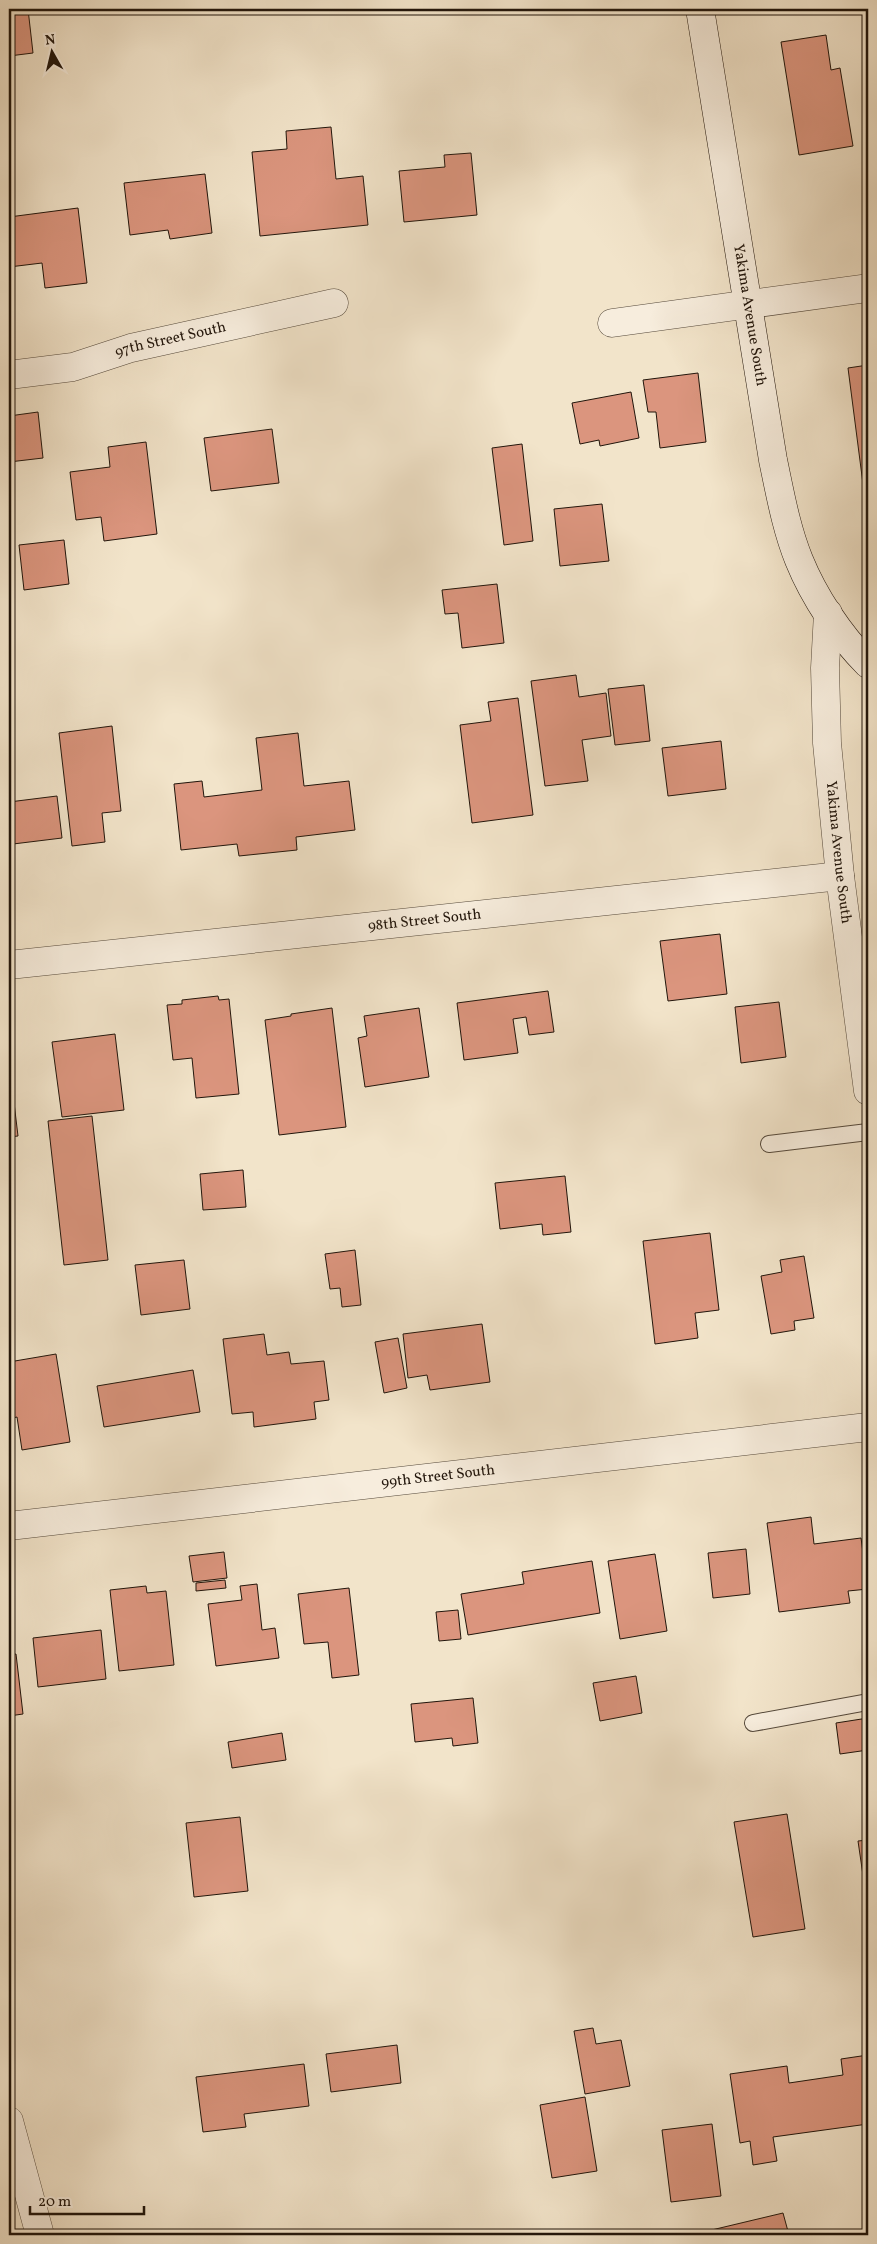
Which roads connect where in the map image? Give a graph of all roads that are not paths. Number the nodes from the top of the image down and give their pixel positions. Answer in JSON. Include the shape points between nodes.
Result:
{"nodes":[{"id":1,"x":700,"y":9,"type":"edge"},
{"id":2,"x":868,"y":288,"type":"edge"},
{"id":3,"x":334,"y":303,"type":"dead end"},
{"id":4,"x":747,"y":305,"type":"junction"},
{"id":5,"x":612,"y":323,"type":"dead end"},
{"id":6,"x":9,"y":375,"type":"edge"},
{"id":7,"x":828,"y":613,"type":"junction"},
{"id":8,"x":868,"y":664,"type":"edge"},
{"id":9,"x":840,"y":876,"type":"junction"},
{"id":10,"x":9,"y":965,"type":"edge"},
{"id":11,"x":868,"y":1091,"type":"edge"},
{"id":12,"x":868,"y":1132,"type":"edge"},
{"id":13,"x":769,"y":1144,"type":"dead end"},
{"id":14,"x":868,"y":1427,"type":"edge"},
{"id":15,"x":9,"y":1526,"type":"edge"},
{"id":16,"x":868,"y":1702,"type":"edge"},
{"id":17,"x":753,"y":1723,"type":"dead end"},
{"id":18,"x":9,"y":2121,"type":"edge"},
{"id":19,"x":40,"y":2235,"type":"edge"}],
"edges":[{"from":1,"to":4,"type":"street","name":"Yakima Avenue South"},
{"from":2,"to":4,"type":"street"},
{"from":3,"to":6,"type":"street","name":"97th Street South","via":[[131,348],[73,367]]},
{"from":4,"to":5,"type":"street"},
{"from":4,"to":7,"type":"street","name":"Yakima Avenue South","via":[[786,518],[799,560]]},
{"from":7,"to":8,"type":"street","name":"Yakima Avenue South"},
{"from":7,"to":9,"type":"street","name":"Yakima Avenue South","via":[[825,705]]},
{"from":9,"to":10,"type":"street","name":"98th Street South"},
{"from":9,"to":11,"type":"street","name":"Yakima Avenue South"},
{"from":12,"to":13,"type":"lane"},
{"from":14,"to":15,"type":"street","name":"99th Street South"},
{"from":16,"to":17,"type":"lane"},
{"from":18,"to":19,"type":"street"}]}
